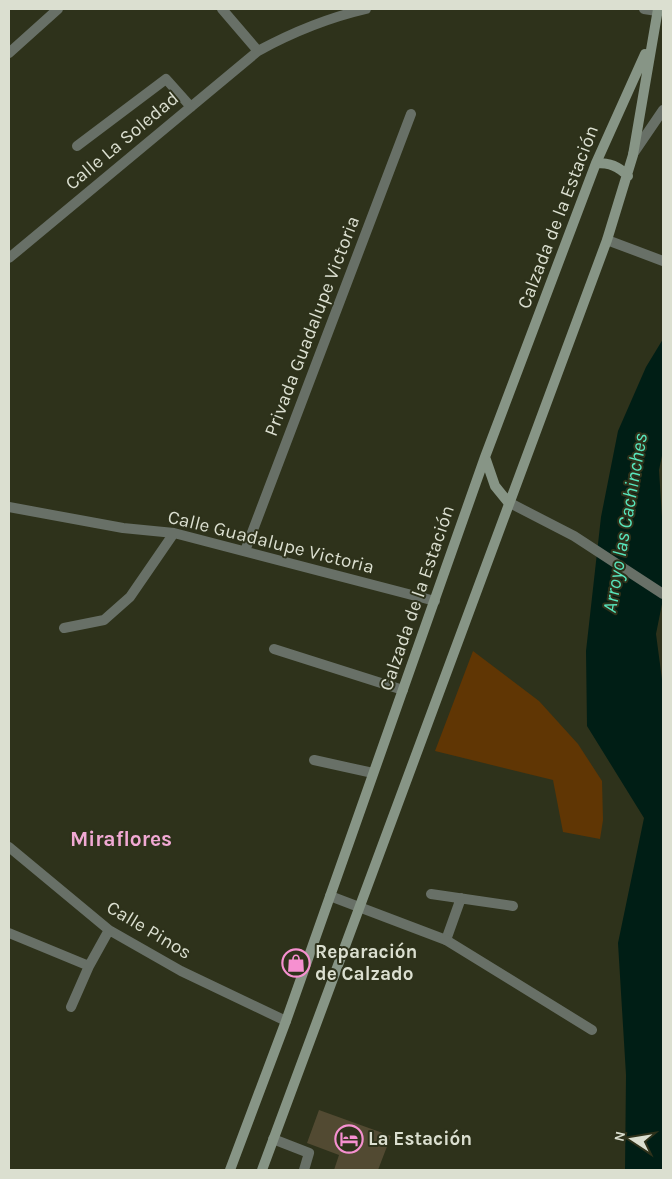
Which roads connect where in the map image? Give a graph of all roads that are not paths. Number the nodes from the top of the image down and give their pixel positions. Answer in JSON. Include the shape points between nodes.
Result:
{"nodes":[{"id":1,"x":58,"y":9,"type":"edge"},
{"id":2,"x":222,"y":9,"type":"edge"},
{"id":3,"x":366,"y":9,"type":"edge"},
{"id":4,"x":644,"y":9,"type":"edge"},
{"id":5,"x":657,"y":10,"type":"edge"},
{"id":6,"x":650,"y":42,"type":"junction"},
{"id":7,"x":258,"y":51,"type":"junction"},
{"id":8,"x":9,"y":53,"type":"edge"},
{"id":9,"x":191,"y":107,"type":"junction"},
{"id":10,"x":663,"y":110,"type":"edge"},
{"id":11,"x":411,"y":114,"type":"dead end"},
{"id":12,"x":77,"y":146,"type":"dead end"},
{"id":13,"x":633,"y":155,"type":"junction"},
{"id":14,"x":596,"y":163,"type":"junction"},
{"id":15,"x":628,"y":176,"type":"junction"},
{"id":16,"x":607,"y":240,"type":"junction"},
{"id":17,"x":9,"y":258,"type":"edge"},
{"id":18,"x":663,"y":261,"type":"edge"},
{"id":19,"x":485,"y":458,"type":"junction"},
{"id":20,"x":508,"y":502,"type":"junction"},
{"id":21,"x":9,"y":507,"type":"edge"},
{"id":22,"x":174,"y":533,"type":"junction"},
{"id":23,"x":245,"y":551,"type":"junction"},
{"id":24,"x":663,"y":594,"type":"edge"},
{"id":25,"x":434,"y":601,"type":"junction"},
{"id":26,"x":64,"y":628,"type":"dead end"},
{"id":27,"x":274,"y":649,"type":"dead end"},
{"id":28,"x":403,"y":690,"type":"junction"},
{"id":29,"x":314,"y":760,"type":"dead end"},
{"id":30,"x":373,"y":774,"type":"junction"},
{"id":31,"x":9,"y":847,"type":"edge"},
{"id":32,"x":430,"y":894,"type":"dead end"},
{"id":33,"x":330,"y":896,"type":"junction"},
{"id":34,"x":461,"y":898,"type":"junction"},
{"id":35,"x":512,"y":906,"type":"dead end"},
{"id":36,"x":359,"y":907,"type":"junction"},
{"id":37,"x":108,"y":930,"type":"junction"},
{"id":38,"x":9,"y":933,"type":"edge"},
{"id":39,"x":446,"y":940,"type":"junction"},
{"id":40,"x":89,"y":966,"type":"junction"},
{"id":41,"x":71,"y":1007,"type":"dead end"},
{"id":42,"x":286,"y":1021,"type":"junction"},
{"id":43,"x":592,"y":1030,"type":"dead end"},
{"id":44,"x":273,"y":1139,"type":"junction"},
{"id":45,"x":230,"y":1170,"type":"edge"},
{"id":46,"x":262,"y":1170,"type":"edge"},
{"id":47,"x":304,"y":1170,"type":"edge"}],
"edges":[{"from":1,"to":8,"type":"street"},
{"from":2,"to":7,"type":"street"},
{"from":3,"to":7,"type":"street","name":"Calle La Soledad","via":[[290,34]]},
{"from":4,"to":5,"type":"street"},
{"from":5,"to":6,"type":"main road","name":"Calzada de la Estación"},
{"from":6,"to":13,"type":"main road","name":"Calzada de la Estación"},
{"from":6,"to":14,"type":"main road","name":"Calzada de la Estación"},
{"from":7,"to":9,"type":"street","name":"Calle La Soledad"},
{"from":9,"to":12,"type":"street","via":[[166,79]]},
{"from":9,"to":17,"type":"street","name":"Calle La Soledad"},
{"from":10,"to":13,"type":"street"},
{"from":11,"to":23,"type":"street","name":"Privada Guadalupe Victoria"},
{"from":13,"to":15,"type":"main road","name":"Calzada de la Estación"},
{"from":14,"to":15,"type":"main road","via":[[609,163]]},
{"from":14,"to":19,"type":"main road","name":"Calzada de la Estación"},
{"from":15,"to":16,"type":"main road","name":"Calzada de la Estación"},
{"from":16,"to":18,"type":"street"},
{"from":16,"to":20,"type":"main road","name":"Calzada de la Estación"},
{"from":19,"to":20,"type":"main road","via":[[495,486]]},
{"from":19,"to":25,"type":"main road","name":"Calzada de la Estación"},
{"from":20,"to":24,"type":"street","via":[[574,536]]},
{"from":20,"to":36,"type":"main road","name":"Calzada de la Estación"},
{"from":21,"to":22,"type":"street","name":"Calle Guadalupe Victoria","via":[[124,528]]},
{"from":22,"to":23,"type":"street","name":"Calle Guadalupe Victoria"},
{"from":22,"to":26,"type":"street","via":[[130,597],[104,620]]},
{"from":23,"to":25,"type":"street","name":"Calle Guadalupe Victoria"},
{"from":25,"to":28,"type":"main road","name":"Calzada de la Estación"},
{"from":27,"to":28,"type":"street"},
{"from":28,"to":30,"type":"main road","name":"Calzada de la Estación"},
{"from":29,"to":30,"type":"street"},
{"from":30,"to":33,"type":"main road","name":"Calzada de la Estación"},
{"from":31,"to":37,"type":"street","name":"Calle Pinos"},
{"from":32,"to":34,"type":"street"},
{"from":33,"to":36,"type":"street"},
{"from":33,"to":42,"type":"main road","name":"Calzada de la Estación"},
{"from":34,"to":35,"type":"street"},
{"from":34,"to":39,"type":"street"},
{"from":36,"to":39,"type":"street"},
{"from":36,"to":44,"type":"main road","name":"Calzada de la Estación"},
{"from":37,"to":40,"type":"street"},
{"from":37,"to":42,"type":"street","name":"Calle Pinos","via":[[181,971]]},
{"from":38,"to":40,"type":"street"},
{"from":39,"to":43,"type":"street"},
{"from":40,"to":41,"type":"street"},
{"from":42,"to":45,"type":"main road","name":"Calzada de la Estación"},
{"from":44,"to":46,"type":"main road","name":"Calzada de la Estación"},
{"from":44,"to":47,"type":"street","via":[[310,1153]]}]}
